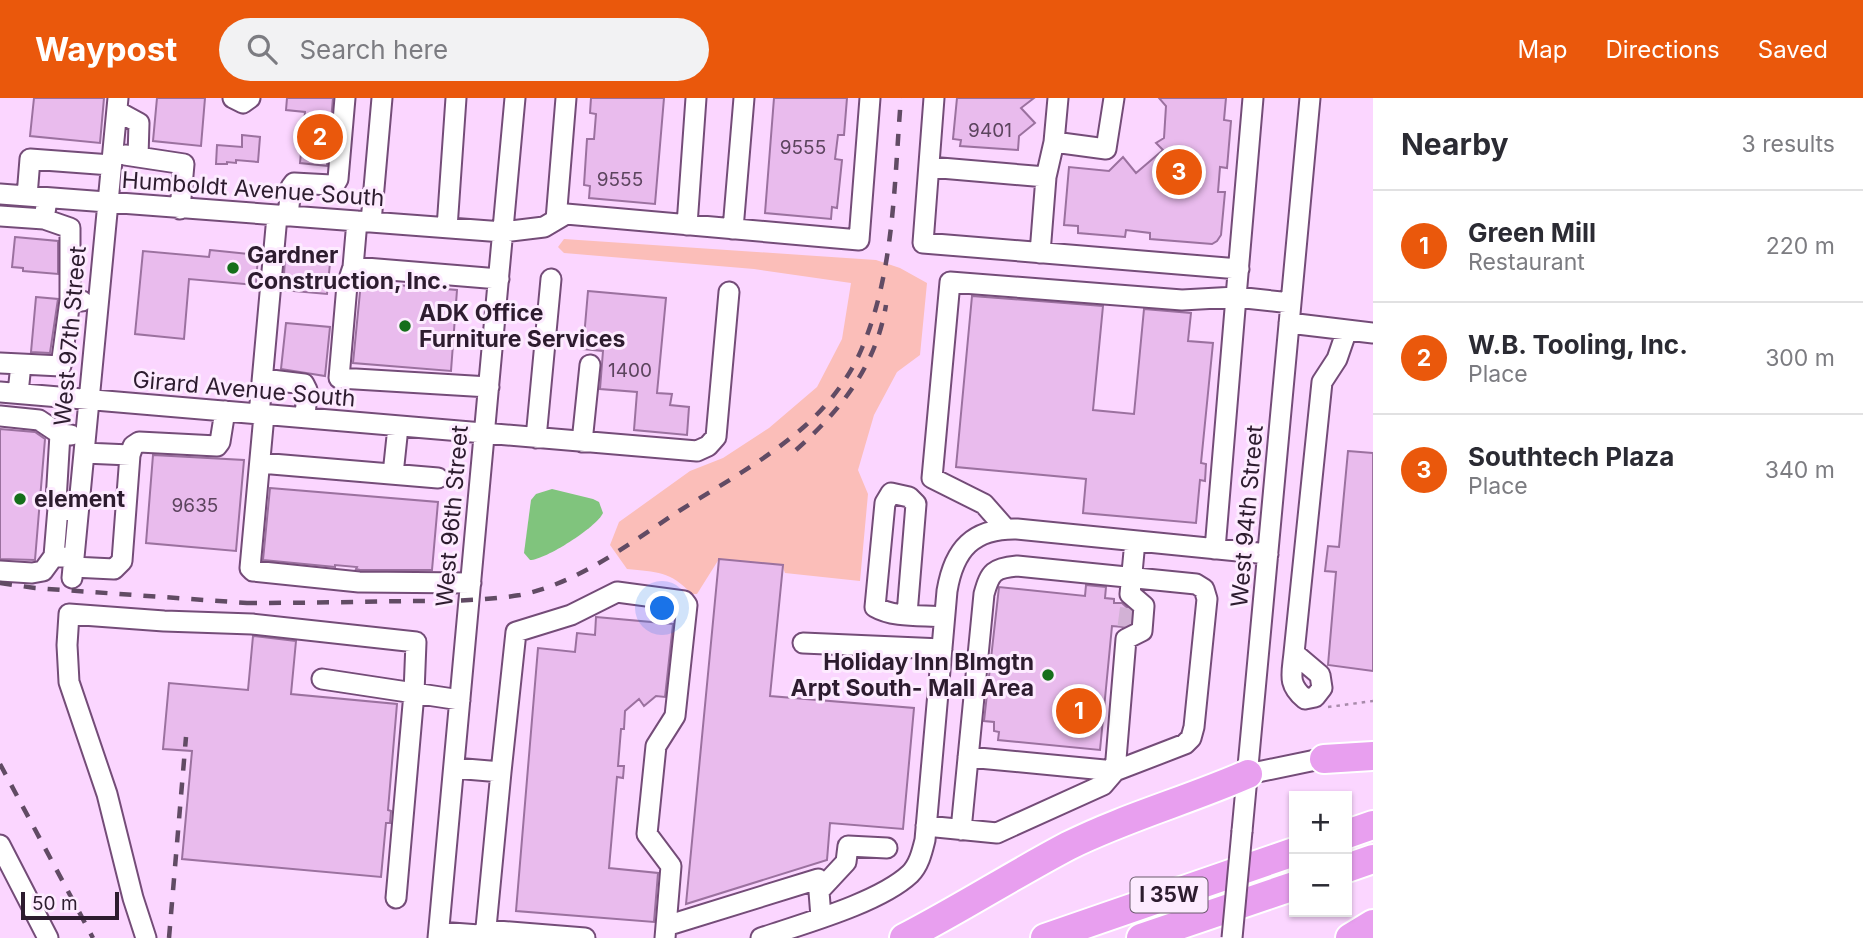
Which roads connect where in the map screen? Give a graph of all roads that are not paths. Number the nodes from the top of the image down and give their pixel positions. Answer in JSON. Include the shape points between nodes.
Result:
{"nodes":[{"id":1,"x":233,"y":98,"type":"edge"},
{"id":2,"x":250,"y":98,"type":"edge"},
{"id":3,"x":345,"y":98,"type":"edge"},
{"id":4,"x":382,"y":98,"type":"edge"},
{"id":5,"x":456,"y":98,"type":"edge"},
{"id":6,"x":515,"y":98,"type":"edge"},
{"id":7,"x":566,"y":98,"type":"edge"},
{"id":8,"x":696,"y":98,"type":"edge"},
{"id":9,"x":744,"y":98,"type":"edge"},
{"id":10,"x":870,"y":98,"type":"edge"},
{"id":11,"x":934,"y":98,"type":"edge"},
{"id":12,"x":1058,"y":98,"type":"edge"},
{"id":13,"x":1114,"y":98,"type":"edge"},
{"id":14,"x":1253,"y":98,"type":"edge"},
{"id":15,"x":1310,"y":98,"type":"edge"},
{"id":16,"x":117,"y":105,"type":"edge"},
{"id":17,"x":1054,"y":142,"type":"junction"},
{"id":18,"x":138,"y":157,"type":"junction"},
{"id":19,"x":112,"y":159,"type":"junction"},
{"id":20,"x":929,"y":167,"type":"junction"},
{"id":21,"x":1046,"y":177,"type":"junction"},
{"id":22,"x":0,"y":194,"type":"edge"},
{"id":23,"x":37,"y":197,"type":"junction"},
{"id":24,"x":108,"y":203,"type":"junction"},
{"id":25,"x":180,"y":209,"type":"junction"},
{"id":26,"x":0,"y":216,"type":"edge"},
{"id":27,"x":282,"y":216,"type":"junction"},
{"id":28,"x":44,"y":219,"type":"junction"},
{"id":29,"x":556,"y":219,"type":"junction"},
{"id":30,"x":364,"y":222,"type":"junction"},
{"id":31,"x":687,"y":225,"type":"junction"},
{"id":32,"x":447,"y":228,"type":"junction"},
{"id":33,"x":733,"y":229,"type":"junction"},
{"id":34,"x":503,"y":232,"type":"junction"},
{"id":35,"x":1040,"y":253,"type":"junction"},
{"id":36,"x":353,"y":267,"type":"junction"},
{"id":37,"x":1239,"y":269,"type":"junction"},
{"id":38,"x":499,"y":279,"type":"junction"},
{"id":39,"x":551,"y":279,"type":"dead end"},
{"id":40,"x":729,"y":292,"type":"dead end"},
{"id":41,"x":1236,"y":298,"type":"junction"},
{"id":42,"x":70,"y":300,"type":"junction"},
{"id":43,"x":98,"y":302,"type":"junction"},
{"id":44,"x":1291,"y":303,"type":"junction"},
{"id":45,"x":1289,"y":323,"type":"junction"},
{"id":46,"x":1346,"y":330,"type":"junction"},
{"id":47,"x":1373,"y":333,"type":"edge"},
{"id":48,"x":0,"y":363,"type":"edge"},
{"id":49,"x":21,"y":364,"type":"junction"},
{"id":50,"x":590,"y":365,"type":"dead end"},
{"id":51,"x":263,"y":379,"type":"junction"},
{"id":52,"x":489,"y":387,"type":"junction"},
{"id":53,"x":9,"y":392,"type":"edge"},
{"id":54,"x":89,"y":399,"type":"junction"},
{"id":55,"x":225,"y":411,"type":"junction"},
{"id":56,"x":262,"y":415,"type":"junction"},
{"id":57,"x":0,"y":416,"type":"edge"},
{"id":58,"x":305,"y":418,"type":"junction"},
{"id":59,"x":398,"y":427,"type":"junction"},
{"id":60,"x":60,"y":434,"type":"junction"},
{"id":61,"x":484,"y":435,"type":"junction"},
{"id":62,"x":536,"y":438,"type":"junction"},
{"id":63,"x":582,"y":442,"type":"junction"},
{"id":64,"x":85,"y":444,"type":"junction"},
{"id":65,"x":130,"y":455,"type":"junction"},
{"id":66,"x":260,"y":463,"type":"junction"},
{"id":67,"x":393,"y":474,"type":"junction"},
{"id":68,"x":438,"y":478,"type":"dead end"},
{"id":69,"x":58,"y":508,"type":"junction"},
{"id":70,"x":78,"y":512,"type":"junction"},
{"id":71,"x":1006,"y":529,"type":"junction"},
{"id":72,"x":1135,"y":541,"type":"junction"},
{"id":73,"x":1215,"y":549,"type":"junction"},
{"id":74,"x":1268,"y":554,"type":"junction"},
{"id":75,"x":68,"y":565,"type":"junction"},
{"id":76,"x":0,"y":571,"type":"edge"},
{"id":77,"x":471,"y":583,"type":"junction"},
{"id":78,"x":1131,"y":592,"type":"junction"},
{"id":79,"x":907,"y":614,"type":"junction"},
{"id":80,"x":944,"y":617,"type":"junction"},
{"id":81,"x":803,"y":643,"type":"dead end"},
{"id":82,"x":942,"y":649,"type":"junction"},
{"id":83,"x":1294,"y":653,"type":"dead end"},
{"id":84,"x":322,"y":679,"type":"dead end"},
{"id":85,"x":414,"y":694,"type":"junction"},
{"id":86,"x":460,"y":700,"type":"junction"},
{"id":87,"x":1373,"y":746,"type":"edge"},
{"id":88,"x":1373,"y":756,"type":"edge"},
{"id":89,"x":968,"y":757,"type":"junction"},
{"id":90,"x":1324,"y":759,"type":"junction"},
{"id":91,"x":454,"y":768,"type":"junction"},
{"id":92,"x":1115,"y":771,"type":"junction"},
{"id":93,"x":501,"y":772,"type":"junction"},
{"id":94,"x":1248,"y":774,"type":"junction"},
{"id":95,"x":1373,"y":825,"type":"edge"},
{"id":96,"x":926,"y":826,"type":"junction"},
{"id":97,"x":961,"y":830,"type":"junction"},
{"id":98,"x":1352,"y":832,"type":"edge"},
{"id":99,"x":0,"y":845,"type":"edge"},
{"id":100,"x":887,"y":848,"type":"dead end"},
{"id":101,"x":1289,"y":854,"type":"edge"},
{"id":102,"x":1373,"y":859,"type":"edge"},
{"id":103,"x":1352,"y":866,"type":"edge"},
{"id":104,"x":1289,"y":888,"type":"edge"},
{"id":105,"x":819,"y":891,"type":"junction"},
{"id":106,"x":396,"y":898,"type":"dead end"},
{"id":107,"x":821,"y":917,"type":"junction"},
{"id":108,"x":1373,"y":924,"type":"edge"},
{"id":109,"x":666,"y":932,"type":"edge"},
{"id":110,"x":485,"y":934,"type":"edge"},
{"id":111,"x":438,"y":935,"type":"edge"},
{"id":112,"x":48,"y":938,"type":"edge"},
{"id":113,"x":146,"y":938,"type":"edge"},
{"id":114,"x":585,"y":938,"type":"edge"},
{"id":115,"x":761,"y":938,"type":"edge"},
{"id":116,"x":904,"y":938,"type":"edge"},
{"id":117,"x":1045,"y":938,"type":"edge"},
{"id":118,"x":1141,"y":938,"type":"edge"},
{"id":119,"x":1232,"y":938,"type":"edge"},
{"id":120,"x":1350,"y":938,"type":"edge"}],
"edges":[{"from":1,"to":2,"type":"street","via":[[243,103]]},
{"from":3,"to":27,"type":"street","via":[[338,179],[331,185],[294,183]]},
{"from":4,"to":30,"type":"street"},
{"from":5,"to":32,"type":"street"},
{"from":6,"to":34,"type":"street","name":"West 96th Street"},
{"from":7,"to":29,"type":"street"},
{"from":8,"to":31,"type":"street"},
{"from":9,"to":33,"type":"street"},
{"from":10,"to":33,"type":"street","name":"Humboldt Avenue South","via":[[859,240]]},
{"from":11,"to":20,"type":"street"},
{"from":12,"to":17,"type":"street"},
{"from":13,"to":17,"type":"street","via":[[1106,149]]},
{"from":14,"to":37,"type":"street"},
{"from":15,"to":44,"type":"street","name":"West 94th Street"},
{"from":16,"to":18,"type":"street","via":[[139,123]]},
{"from":16,"to":19,"type":"street","name":"West 97th Street"},
{"from":17,"to":21,"type":"street"},
{"from":18,"to":19,"type":"street"},
{"from":18,"to":25,"type":"street","via":[[184,164]]},
{"from":19,"to":23,"type":"street","via":[[30,159]]},
{"from":19,"to":24,"type":"street","name":"West 97th Street"},
{"from":20,"to":21,"type":"street"},
{"from":20,"to":35,"type":"street","via":[[923,243]]},
{"from":21,"to":35,"type":"street"},
{"from":22,"to":23,"type":"street","name":"Humboldt Avenue South"},
{"from":23,"to":24,"type":"street","name":"Humboldt Avenue South"},
{"from":23,"to":28,"type":"street"},
{"from":24,"to":25,"type":"street","name":"Humboldt Avenue South"},
{"from":24,"to":43,"type":"street","name":"West 97th Street"},
{"from":25,"to":27,"type":"street","name":"Humboldt Avenue South"},
{"from":26,"to":28,"type":"street"},
{"from":27,"to":30,"type":"street","name":"Humboldt Avenue South"},
{"from":27,"to":51,"type":"street"},
{"from":28,"to":42,"type":"street","via":[[71,229]]},
{"from":29,"to":31,"type":"street","name":"Humboldt Avenue South","via":[[566,214]]},
{"from":29,"to":34,"type":"street","name":"Humboldt Avenue South","via":[[544,227]]},
{"from":30,"to":32,"type":"street","name":"Humboldt Avenue South"},
{"from":30,"to":36,"type":"street"},
{"from":31,"to":33,"type":"street","name":"Humboldt Avenue South"},
{"from":32,"to":34,"type":"street","name":"Humboldt Avenue South"},
{"from":34,"to":38,"type":"street","name":"West 96th Street"},
{"from":35,"to":37,"type":"street"},
{"from":36,"to":38,"type":"street"},
{"from":36,"to":52,"type":"street","via":[[347,285],[339,378]]},
{"from":37,"to":41,"type":"street"},
{"from":38,"to":52,"type":"street","name":"West 96th Street"},
{"from":39,"to":62,"type":"street"},
{"from":40,"to":63,"type":"street","name":"Girard Avenue South","via":[[716,437],[708,446],[697,451]]},
{"from":41,"to":44,"type":"street"},
{"from":41,"to":71,"type":"street","via":[[1182,300],[950,282],[932,478],[985,504]]},
{"from":41,"to":73,"type":"street"},
{"from":42,"to":43,"type":"street"},
{"from":42,"to":49,"type":"street","via":[[61,366]]},
{"from":43,"to":54,"type":"street","name":"West 97th Street"},
{"from":44,"to":45,"type":"street","name":"West 94th Street"},
{"from":45,"to":46,"type":"street"},
{"from":45,"to":74,"type":"street","name":"West 94th Street"},
{"from":46,"to":47,"type":"street"},
{"from":46,"to":83,"type":"street","via":[[1337,359],[1322,382]]},
{"from":48,"to":49,"type":"street"},
{"from":49,"to":53,"type":"street"},
{"from":50,"to":63,"type":"street"},
{"from":51,"to":56,"type":"street"},
{"from":51,"to":58,"type":"street","via":[[304,384]]},
{"from":52,"to":61,"type":"street","name":"West 96th Street"},
{"from":53,"to":54,"type":"street","name":"Girard Avenue South"},
{"from":54,"to":55,"type":"street","name":"Girard Avenue South"},
{"from":54,"to":64,"type":"street","name":"West 97th Street"},
{"from":55,"to":56,"type":"street","name":"Girard Avenue South"},
{"from":55,"to":65,"type":"street","via":[[217,446],[139,442]]},
{"from":56,"to":58,"type":"street","name":"Girard Avenue South"},
{"from":56,"to":66,"type":"street"},
{"from":57,"to":60,"type":"street","via":[[39,419]]},
{"from":58,"to":59,"type":"street","name":"Girard Avenue South"},
{"from":59,"to":61,"type":"street","name":"Girard Avenue South"},
{"from":59,"to":67,"type":"street"},
{"from":60,"to":64,"type":"street"},
{"from":60,"to":69,"type":"street"},
{"from":61,"to":62,"type":"street","name":"Girard Avenue South"},
{"from":61,"to":77,"type":"street","name":"West 96th Street"},
{"from":62,"to":63,"type":"street","name":"Girard Avenue South"},
{"from":64,"to":65,"type":"street"},
{"from":64,"to":70,"type":"street","name":"West 97th Street"},
{"from":65,"to":75,"type":"street","via":[[122,561],[114,569]]},
{"from":66,"to":67,"type":"street"},
{"from":66,"to":77,"type":"street","via":[[253,572],[359,582]]},
{"from":67,"to":68,"type":"street"},
{"from":69,"to":70,"type":"street"},
{"from":69,"to":75,"type":"street"},
{"from":70,"to":75,"type":"street","name":"West 97th Street"},
{"from":71,"to":72,"type":"street"},
{"from":71,"to":80,"type":"street","via":[[978,536],[961,551],[949,577]]},
{"from":72,"to":73,"type":"street"},
{"from":72,"to":78,"type":"street"},
{"from":73,"to":74,"type":"street"},
{"from":74,"to":94,"type":"street","name":"West 94th Street"},
{"from":75,"to":76,"type":"street","via":[[32,573]]},
{"from":77,"to":86,"type":"street","name":"West 96th Street"},
{"from":78,"to":89,"type":"street","via":[[1017,566],[989,576]]},
{"from":78,"to":92,"type":"street","via":[[1144,606],[1142,631],[1127,633]]},
{"from":78,"to":92,"type":"street","via":[[1196,584],[1207,599],[1191,738]]},
{"from":79,"to":79,"type":"street","via":[[885,613],[876,607],[885,503],[891,493],[909,497],[916,504]]},
{"from":79,"to":80,"type":"street"},
{"from":80,"to":82,"type":"street"},
{"from":81,"to":82,"type":"street"},
{"from":82,"to":96,"type":"street"},
{"from":84,"to":85,"type":"street"},
{"from":85,"to":86,"type":"street"},
{"from":85,"to":106,"type":"street"},
{"from":85,"to":113,"type":"street","via":[[416,642],[252,624],[69,614],[69,682],[107,794]]},
{"from":86,"to":91,"type":"street","name":"West 96th Street"},
{"from":87,"to":90,"type":"street"},
{"from":88,"to":90,"type":"highway"},
{"from":89,"to":92,"type":"street"},
{"from":89,"to":97,"type":"street"},
{"from":90,"to":94,"type":"street"},
{"from":91,"to":93,"type":"street"},
{"from":91,"to":111,"type":"street","name":"West 96th Street"},
{"from":92,"to":97,"type":"street","via":[[1103,785],[998,833]]},
{"from":93,"to":109,"type":"street","via":[[516,632],[571,615],[617,593],[684,601],[676,716],[656,746],[647,834],[671,866]]},
{"from":93,"to":110,"type":"street"},
{"from":94,"to":116,"type":"highway","via":[[1069,846]]},
{"from":94,"to":119,"type":"street","name":"West 94th Street","bridge":true},
{"from":95,"to":98,"type":"highway"},
{"from":96,"to":97,"type":"street"},
{"from":96,"to":107,"type":"street","via":[[922,852],[910,874],[869,898]]},
{"from":99,"to":112,"type":"street"},
{"from":100,"to":105,"type":"street","via":[[848,846],[846,862]]},
{"from":101,"to":117,"type":"highway","number":"I 35W"},
{"from":102,"to":103,"type":"highway"},
{"from":104,"to":118,"type":"highway","number":"I 35W"},
{"from":105,"to":107,"type":"street"},
{"from":105,"to":109,"type":"street","via":[[818,879]]},
{"from":107,"to":115,"type":"street"},
{"from":108,"to":120,"type":"highway"},
{"from":110,"to":111,"type":"street"},
{"from":110,"to":114,"type":"street"}]}
